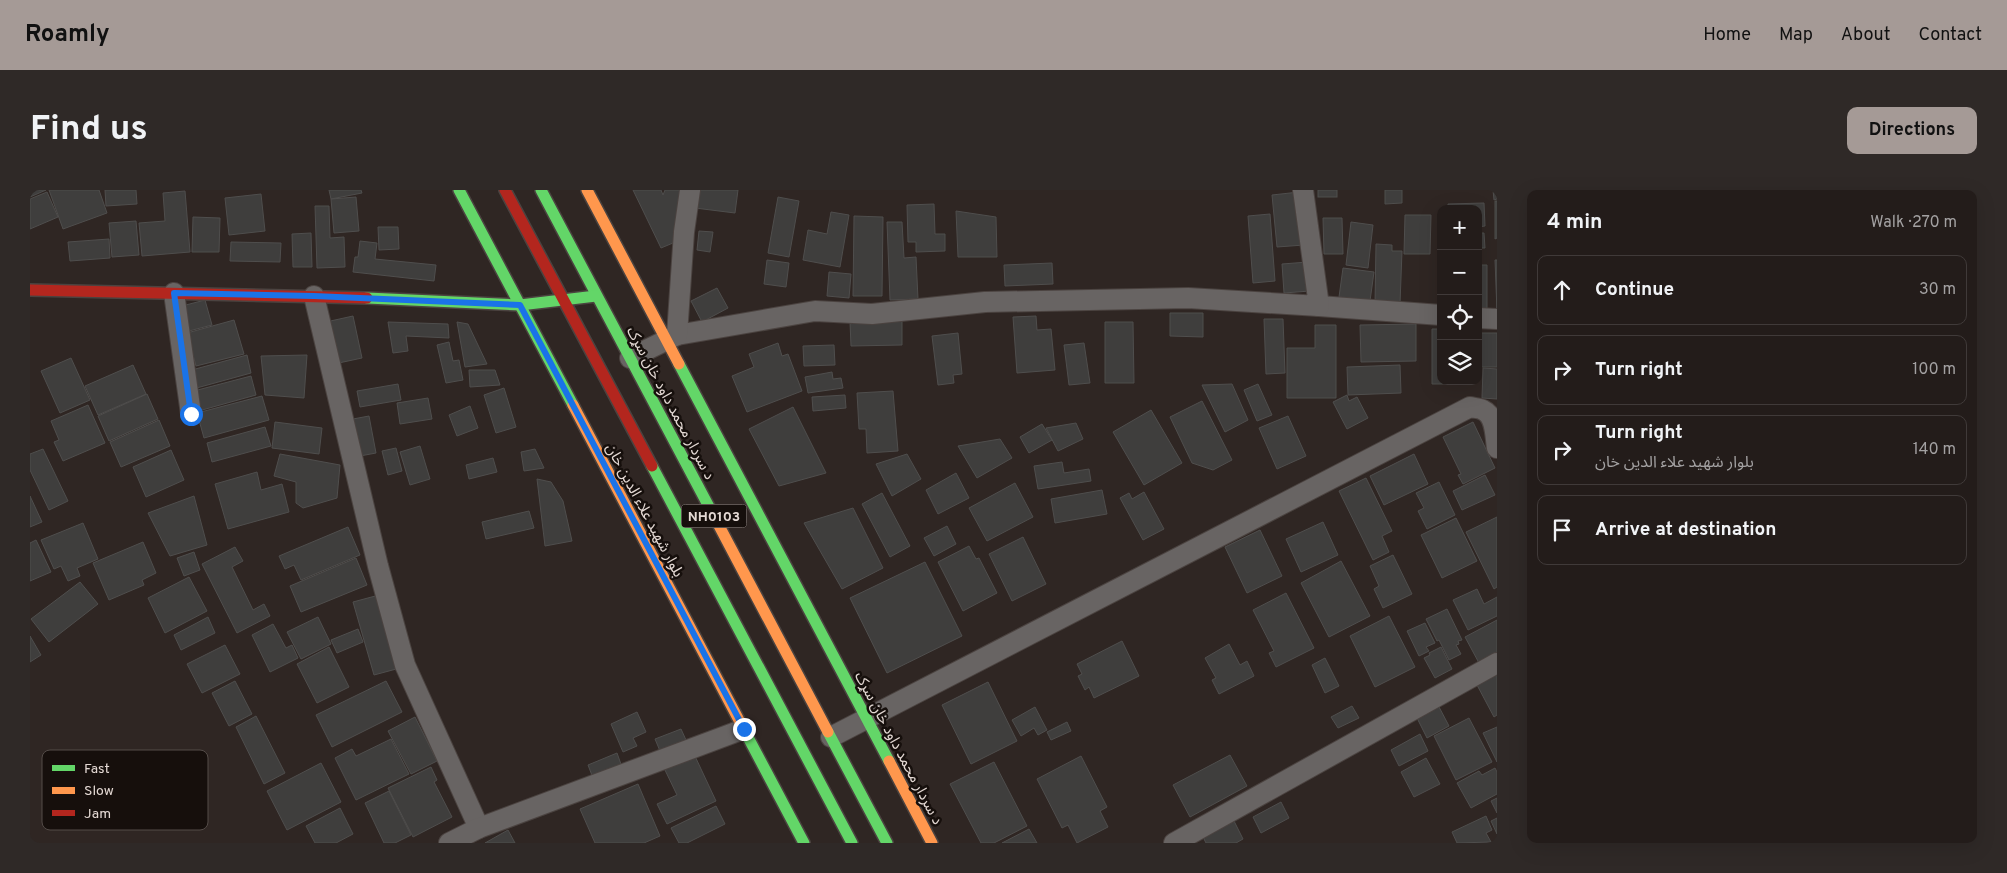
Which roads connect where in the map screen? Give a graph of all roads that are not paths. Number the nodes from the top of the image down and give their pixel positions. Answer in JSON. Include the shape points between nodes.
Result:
{"nodes":[{"id":1,"x":459,"y":190,"type":"edge"},
{"id":2,"x":505,"y":190,"type":"edge"},
{"id":3,"x":540,"y":190,"type":"edge"},
{"id":4,"x":587,"y":190,"type":"edge"},
{"id":5,"x":690,"y":190,"type":"edge"},
{"id":6,"x":1303,"y":190,"type":"edge"},
{"id":7,"x":30,"y":290,"type":"edge"},
{"id":8,"x":174,"y":293,"type":"junction"},
{"id":9,"x":314,"y":296,"type":"junction"},
{"id":10,"x":596,"y":296,"type":"junction"},
{"id":11,"x":563,"y":300,"type":"junction"},
{"id":12,"x":520,"y":305,"type":"junction"},
{"id":13,"x":1318,"y":306,"type":"junction"},
{"id":14,"x":1437,"y":315,"type":"edge"},
{"id":15,"x":1482,"y":318,"type":"edge"},
{"id":16,"x":1497,"y":319,"type":"edge"},
{"id":17,"x":672,"y":337,"type":"junction"},
{"id":18,"x":630,"y":358,"type":"junction"},
{"id":19,"x":191,"y":414,"type":"dead end"},
{"id":20,"x":1497,"y":448,"type":"edge"},
{"id":21,"x":1497,"y":663,"type":"edge"},
{"id":22,"x":866,"y":718,"type":"junction"},
{"id":23,"x":744,"y":729,"type":"junction"},
{"id":24,"x":831,"y":737,"type":"junction"},
{"id":25,"x":479,"y":828,"type":"junction"},
{"id":26,"x":449,"y":843,"type":"edge"},
{"id":27,"x":804,"y":843,"type":"edge"},
{"id":28,"x":852,"y":843,"type":"edge"},
{"id":29,"x":887,"y":843,"type":"edge"},
{"id":30,"x":932,"y":843,"type":"edge"},
{"id":31,"x":1174,"y":843,"type":"edge"}],
"edges":[{"from":1,"to":12,"type":"main road","name":"بلوار شهید علاء الدین خان"},
{"from":2,"to":11,"type":"main road","number":"NH0103"},
{"from":3,"to":10,"type":"main road","name":"د سردار محمد داود خان سړک","number":"NH0103"},
{"from":4,"to":17,"type":"main road","name":"د سردار محمد داود خان سړک"},
{"from":5,"to":17,"type":"street"},
{"from":6,"to":13,"type":"street"},
{"from":7,"to":8,"type":"main road"},
{"from":8,"to":9,"type":"main road"},
{"from":8,"to":19,"type":"street"},
{"from":9,"to":12,"type":"main road"},
{"from":9,"to":25,"type":"street","via":[[378,566],[405,665]]},
{"from":10,"to":11,"type":"main road"},
{"from":10,"to":18,"type":"main road","name":"د سردار محمد داود خان سړک","number":"NH0103"},
{"from":11,"to":12,"type":"main road"},
{"from":11,"to":28,"type":"main road","number":"NH0103"},
{"from":12,"to":23,"type":"main road","name":"بلوار شهید علاء الدین خان"},
{"from":13,"to":14,"type":"street"},
{"from":13,"to":17,"type":"street","via":[[1188,298],[985,302],[872,314],[815,311]]},
{"from":15,"to":16,"type":"street"},
{"from":17,"to":18,"type":"street"},
{"from":17,"to":22,"type":"main road","name":"د سردار محمد داود خان سړک"},
{"from":18,"to":24,"type":"main road","name":"د سردار محمد داود خان سړک","number":"NH0103"},
{"from":20,"to":22,"type":"street","via":[[1494,423],[1484,410],[1470,407]]},
{"from":21,"to":31,"type":"street"},
{"from":22,"to":24,"type":"street"},
{"from":22,"to":30,"type":"main road","name":"د سردار محمد داود خان سړک"},
{"from":23,"to":25,"type":"street"},
{"from":23,"to":27,"type":"main road","name":"بلوار شهید علاء الدین خان"},
{"from":24,"to":29,"type":"main road","name":"د سردار محمد داود خان سړک","number":"NH0103"},
{"from":25,"to":26,"type":"street"}]}
